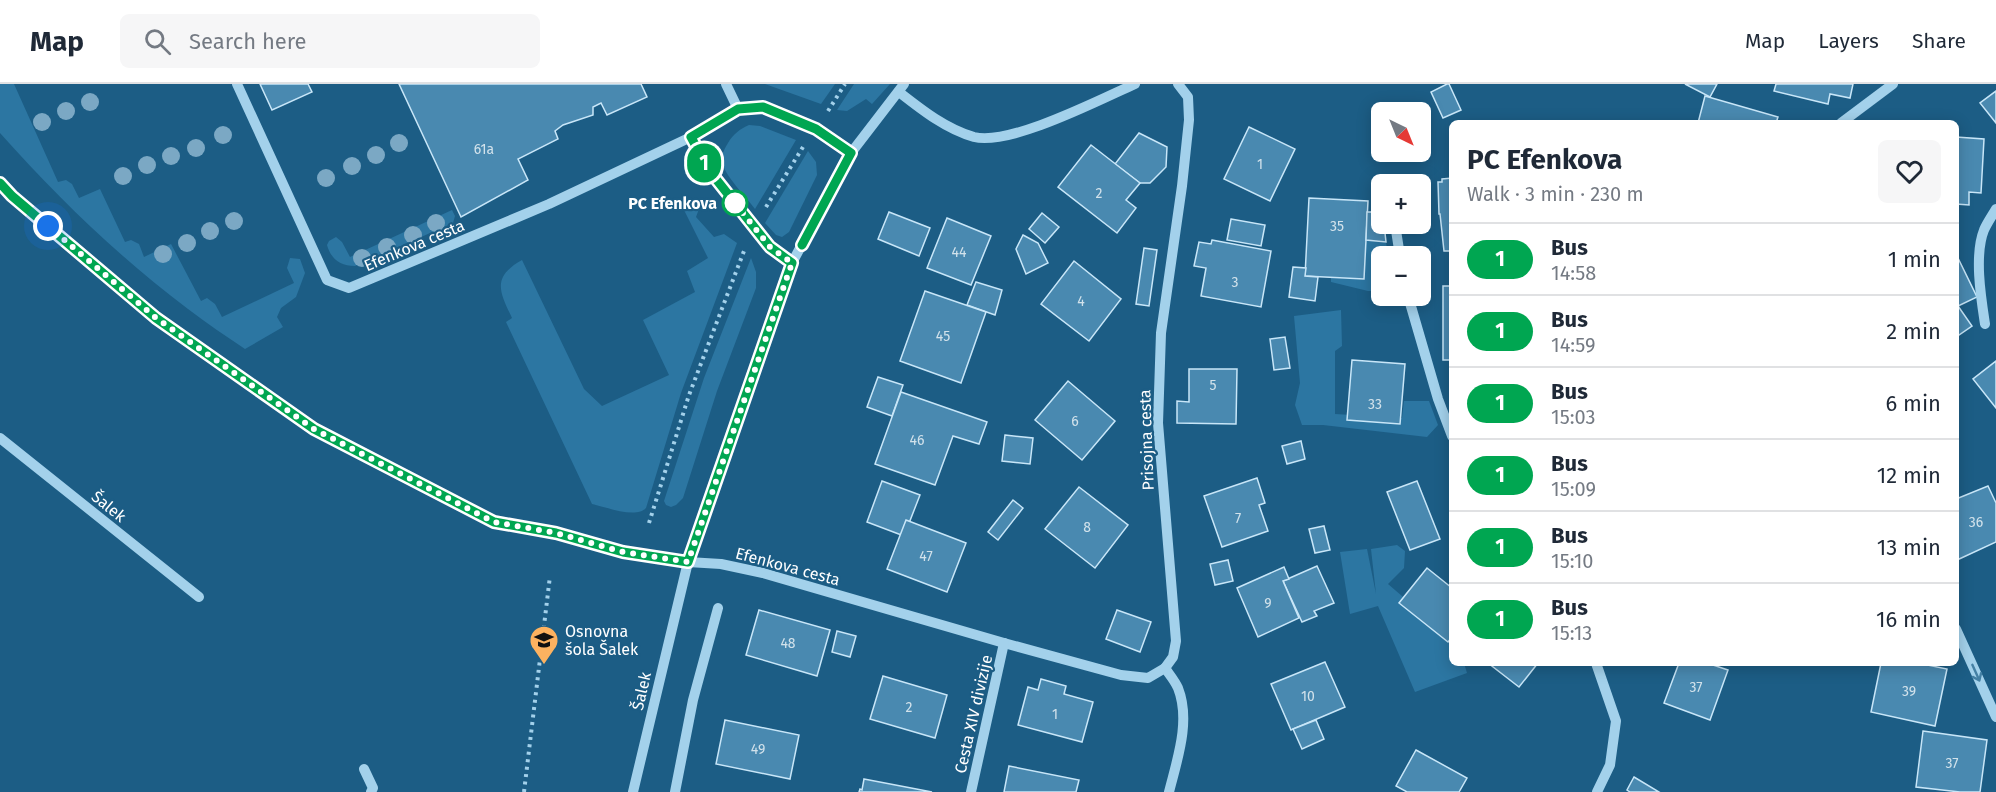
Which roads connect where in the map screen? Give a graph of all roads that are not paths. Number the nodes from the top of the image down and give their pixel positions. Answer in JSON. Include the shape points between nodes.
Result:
{"nodes":[{"id":1,"x":237,"y":84,"type":"edge"},
{"id":2,"x":726,"y":84,"type":"edge"},
{"id":3,"x":1135,"y":84,"type":"edge"},
{"id":4,"x":1178,"y":84,"type":"edge"},
{"id":5,"x":1893,"y":84,"type":"edge"},
{"id":6,"x":902,"y":88,"type":"edge"},
{"id":7,"x":738,"y":109,"type":"junction"},
{"id":8,"x":1845,"y":120,"type":"edge"},
{"id":9,"x":691,"y":137,"type":"junction"},
{"id":10,"x":851,"y":153,"type":"junction"},
{"id":11,"x":0,"y":183,"type":"edge"},
{"id":12,"x":1996,"y":209,"type":"edge"},
{"id":13,"x":792,"y":263,"type":"junction"},
{"id":14,"x":1410,"y":306,"type":"edge"},
{"id":15,"x":1985,"y":324,"type":"dead end"},
{"id":16,"x":1449,"y":428,"type":"edge"},
{"id":17,"x":0,"y":438,"type":"edge"},
{"id":18,"x":688,"y":562,"type":"junction"},
{"id":19,"x":199,"y":597,"type":"dead end"},
{"id":20,"x":718,"y":608,"type":"dead end"},
{"id":21,"x":1959,"y":636,"type":"edge"},
{"id":22,"x":1004,"y":643,"type":"junction"},
{"id":23,"x":1597,"y":666,"type":"edge"},
{"id":24,"x":1165,"y":668,"type":"junction"},
{"id":25,"x":1996,"y":717,"type":"edge"},
{"id":26,"x":364,"y":769,"type":"dead end"},
{"id":27,"x":371,"y":792,"type":"edge"},
{"id":28,"x":633,"y":792,"type":"edge"},
{"id":29,"x":675,"y":792,"type":"edge"},
{"id":30,"x":971,"y":792,"type":"edge"},
{"id":31,"x":1169,"y":792,"type":"edge"},
{"id":32,"x":1597,"y":792,"type":"edge"}],
"edges":[{"from":1,"to":9,"type":"street","name":"Efenkova cesta","via":[[327,280],[349,288],[549,204]]},
{"from":2,"to":7,"type":"street"},
{"from":3,"to":6,"type":"street","via":[[1043,124],[1007,136],[976,137],[922,111]]},
{"from":4,"to":24,"type":"street","name":"Prisojna cesta","via":[[1188,97],[1189,120],[1161,333],[1158,423],[1176,641],[1173,657]]},
{"from":5,"to":8,"type":"street"},
{"from":6,"to":10,"type":"street"},
{"from":7,"to":9,"type":"street","name":"Efenkova cesta"},
{"from":7,"to":10,"type":"street","via":[[763,107],[816,129]]},
{"from":9,"to":13,"type":"street","via":[[708,169],[770,247]]},
{"from":10,"to":13,"type":"street"},
{"from":11,"to":18,"type":"street","name":"Efenkova cesta","via":[[156,318],[314,429],[494,522],[556,533],[623,552]]},
{"from":12,"to":15,"type":"street","via":[[1984,232],[1979,267]]},
{"from":13,"to":18,"type":"street"},
{"from":14,"to":16,"type":"street"},
{"from":17,"to":19,"type":"street","name":"Šalek"},
{"from":18,"to":22,"type":"street","name":"Efenkova cesta","via":[[764,573]]},
{"from":18,"to":28,"type":"street","name":"Šalek"},
{"from":20,"to":29,"type":"street","via":[[693,700]]},
{"from":21,"to":25,"type":"street","one_way":true},
{"from":22,"to":24,"type":"street","name":"Efenkova cesta","via":[[1120,675],[1148,678]]},
{"from":22,"to":30,"type":"street","name":"Cesta XIV divizije"},
{"from":23,"to":32,"type":"street","via":[[1616,721],[1610,765]]},
{"from":24,"to":31,"type":"street","via":[[1178,689],[1182,712],[1182,739]]},
{"from":26,"to":27,"type":"street"}]}
